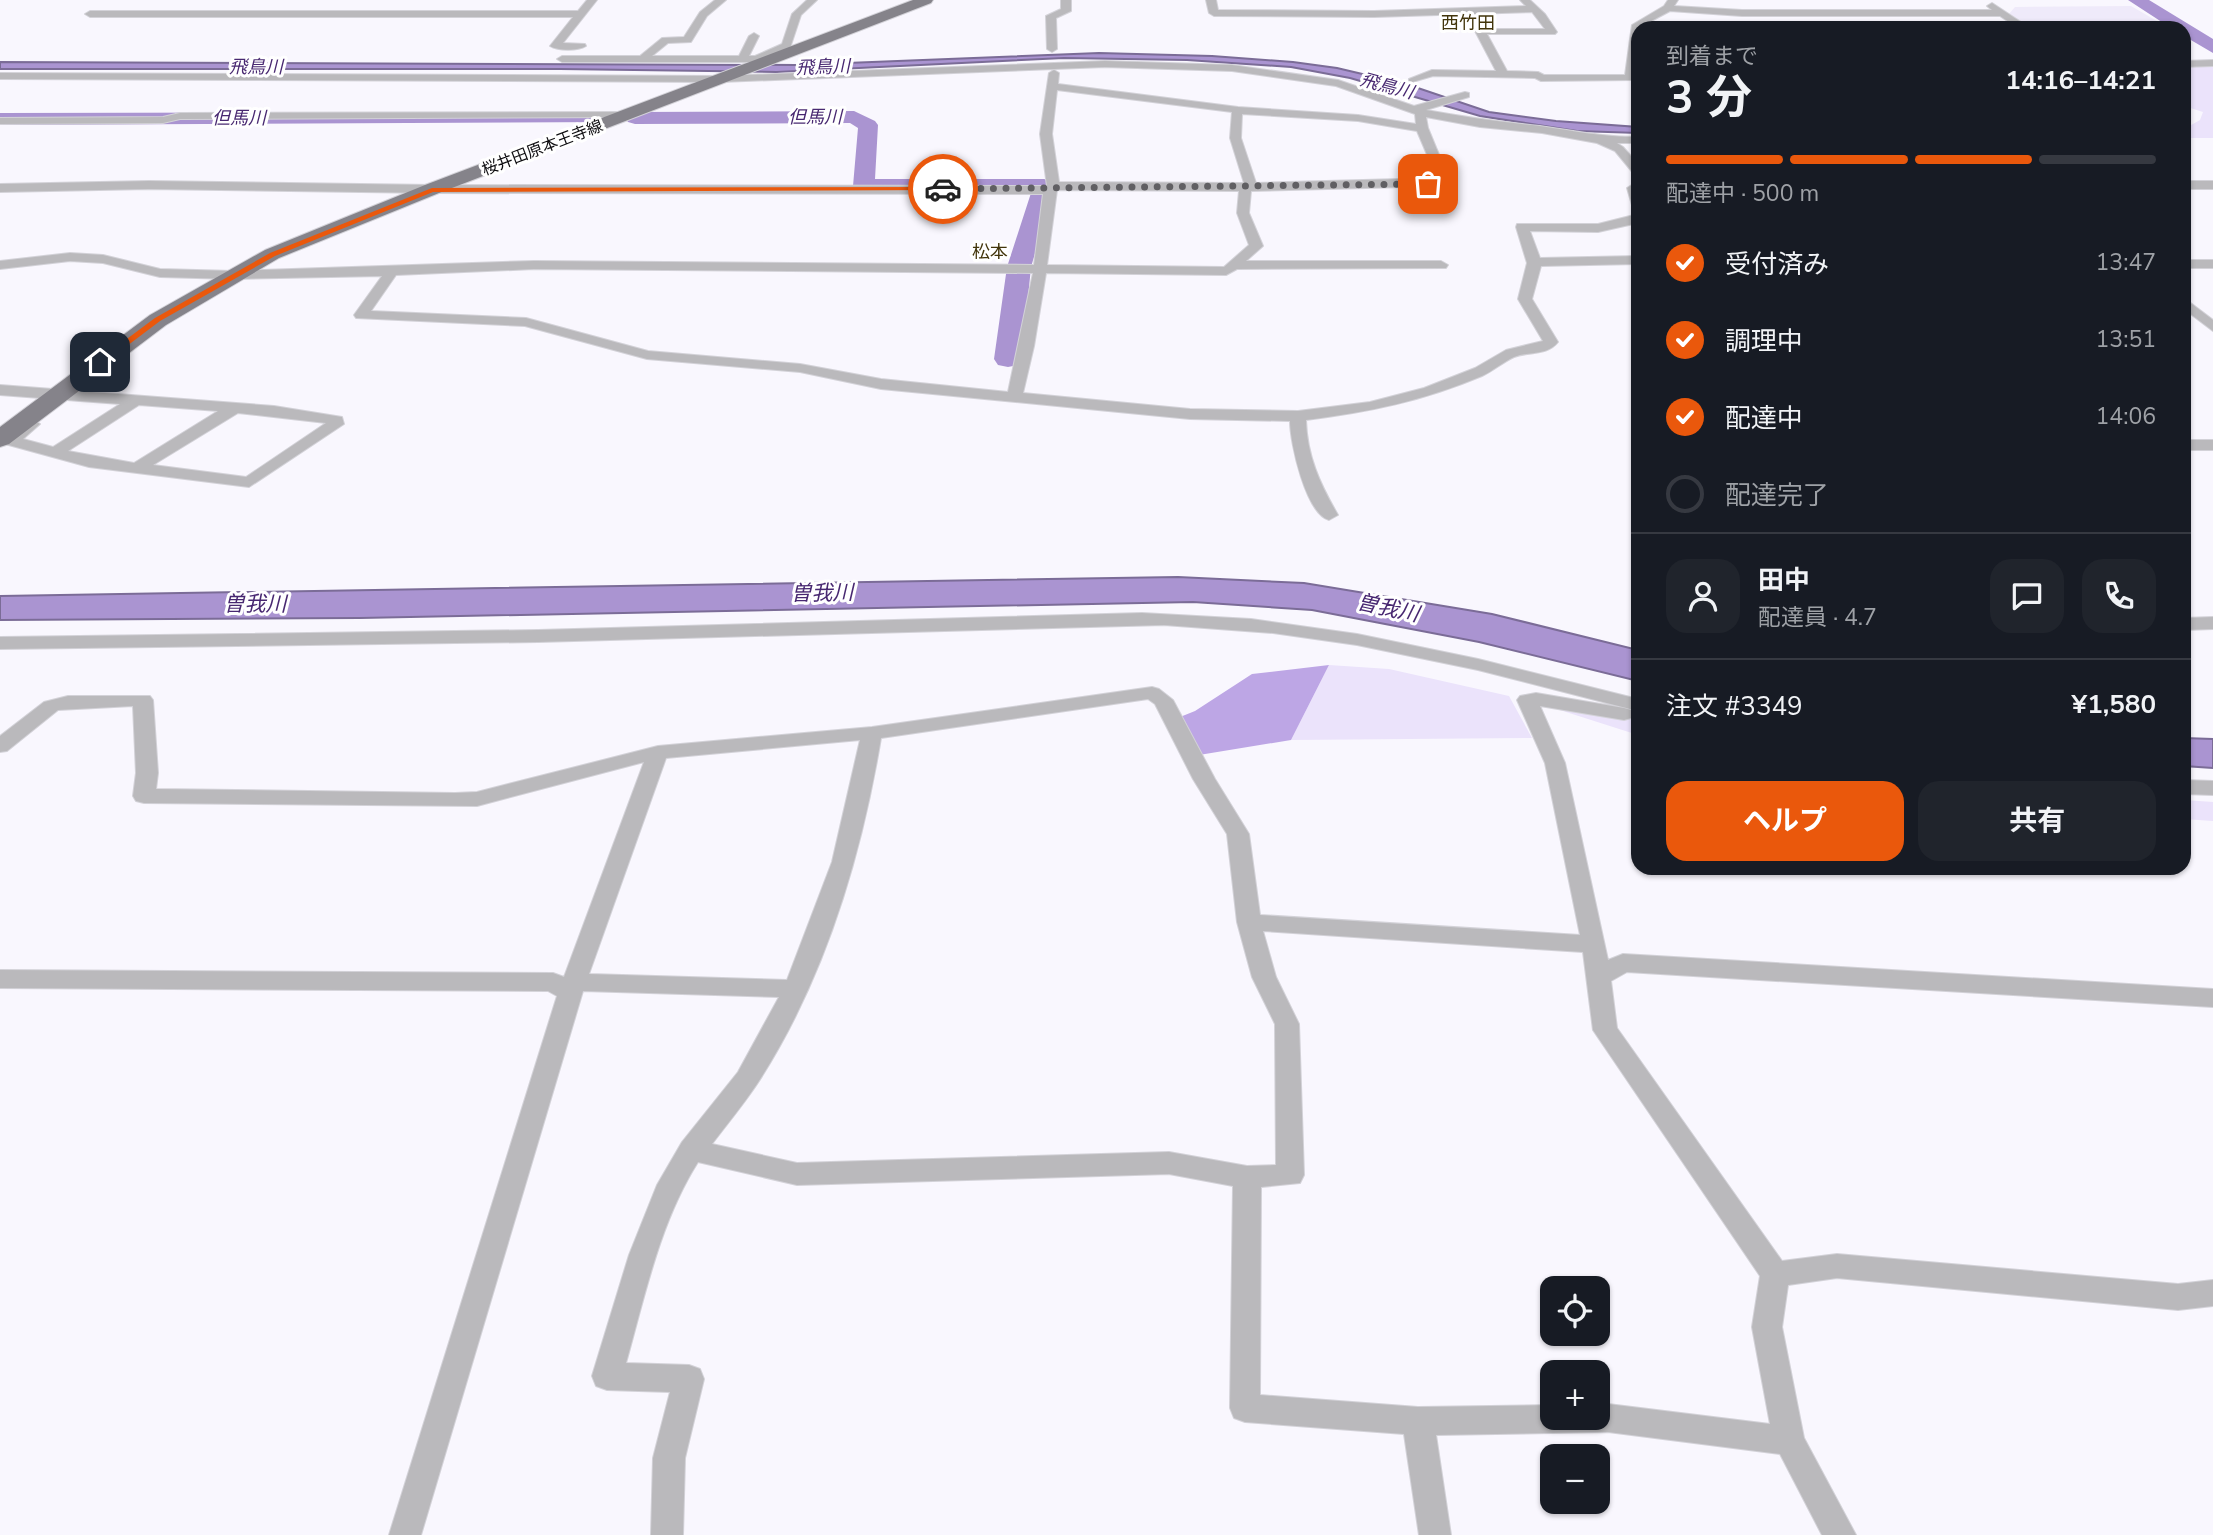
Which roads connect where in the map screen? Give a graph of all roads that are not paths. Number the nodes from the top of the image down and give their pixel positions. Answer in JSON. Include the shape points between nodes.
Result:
{"nodes":[{"id":1,"x":592,"y":0,"type":"edge"},
{"id":2,"x":721,"y":0,"type":"edge"},
{"id":3,"x":812,"y":0,"type":"edge"},
{"id":4,"x":926,"y":0,"type":"edge"},
{"id":5,"x":1066,"y":0,"type":"edge"},
{"id":6,"x":1211,"y":0,"type":"edge"},
{"id":7,"x":1982,"y":0,"type":"edge"},
{"id":8,"x":1529,"y":4,"type":"edge"},
{"id":9,"x":1670,"y":4,"type":"edge"},
{"id":10,"x":1742,"y":13,"type":"junction"},
{"id":11,"x":2004,"y":13,"type":"junction"},
{"id":12,"x":90,"y":14,"type":"dead end"},
{"id":13,"x":582,"y":14,"type":"junction"},
{"id":14,"x":1644,"y":21,"type":"edge"},
{"id":15,"x":1748,"y":21,"type":"edge"},
{"id":16,"x":2015,"y":21,"type":"edge"},
{"id":17,"x":754,"y":36,"type":"dead end"},
{"id":18,"x":634,"y":45,"type":"dead end"},
{"id":19,"x":661,"y":45,"type":"junction"},
{"id":20,"x":595,"y":46,"type":"dead end"},
{"id":21,"x":1052,"y":49,"type":"dead end"},
{"id":22,"x":562,"y":59,"type":"dead end"},
{"id":23,"x":642,"y":59,"type":"junction"},
{"id":24,"x":742,"y":59,"type":"junction"},
{"id":25,"x":767,"y":59,"type":"junction"},
{"id":26,"x":2213,"y":63,"type":"edge"},
{"id":27,"x":2191,"y":64,"type":"edge"},
{"id":28,"x":1033,"y":65,"type":"junction"},
{"id":29,"x":1631,"y":71,"type":"edge"},
{"id":30,"x":1503,"y":74,"type":"junction"},
{"id":31,"x":0,"y":76,"type":"edge"},
{"id":32,"x":720,"y":79,"type":"junction"},
{"id":33,"x":1413,"y":81,"type":"dead end"},
{"id":34,"x":1051,"y":86,"type":"junction"},
{"id":35,"x":1463,"y":95,"type":"dead end"},
{"id":36,"x":1238,"y":110,"type":"junction"},
{"id":37,"x":1417,"y":111,"type":"junction"},
{"id":38,"x":626,"y":116,"type":"junction"},
{"id":39,"x":0,"y":121,"type":"edge"},
{"id":40,"x":1422,"y":128,"type":"junction"},
{"id":41,"x":1600,"y":140,"type":"junction"},
{"id":42,"x":1631,"y":140,"type":"edge"},
{"id":43,"x":1631,"y":163,"type":"edge"},
{"id":44,"x":2191,"y":185,"type":"edge"},
{"id":45,"x":2213,"y":185,"type":"edge"},
{"id":46,"x":1248,"y":187,"type":"junction"},
{"id":47,"x":0,"y":188,"type":"edge"},
{"id":48,"x":1052,"y":188,"type":"junction"},
{"id":49,"x":432,"y":190,"type":"junction"},
{"id":50,"x":1631,"y":220,"type":"edge"},
{"id":51,"x":1631,"y":260,"type":"edge"},
{"id":52,"x":1536,"y":262,"type":"junction"},
{"id":53,"x":2191,"y":264,"type":"edge"},
{"id":54,"x":2213,"y":264,"type":"edge"},
{"id":55,"x":0,"y":265,"type":"edge"},
{"id":56,"x":1441,"y":265,"type":"dead end"},
{"id":57,"x":1040,"y":270,"type":"junction"},
{"id":58,"x":393,"y":271,"type":"junction"},
{"id":59,"x":1229,"y":273,"type":"junction"},
{"id":60,"x":233,"y":275,"type":"junction"},
{"id":61,"x":2191,"y":308,"type":"edge"},
{"id":62,"x":2213,"y":327,"type":"edge"},
{"id":63,"x":0,"y":390,"type":"edge"},
{"id":64,"x":52,"y":394,"type":"junction"},
{"id":65,"x":1014,"y":397,"type":"junction"},
{"id":66,"x":137,"y":400,"type":"junction"},
{"id":67,"x":235,"y":408,"type":"junction"},
{"id":68,"x":1298,"y":416,"type":"junction"},
{"id":69,"x":0,"y":429,"type":"edge"},
{"id":70,"x":0,"y":439,"type":"edge"},
{"id":71,"x":2191,"y":444,"type":"edge"},
{"id":72,"x":2213,"y":445,"type":"edge"},
{"id":73,"x":55,"y":453,"type":"junction"},
{"id":74,"x":136,"y":468,"type":"junction"},
{"id":75,"x":1329,"y":515,"type":"dead end"},
{"id":76,"x":2213,"y":622,"type":"edge"},
{"id":77,"x":2191,"y":624,"type":"edge"},
{"id":78,"x":0,"y":643,"type":"edge"},
{"id":79,"x":1631,"y":703,"type":"edge"},
{"id":80,"x":1631,"y":715,"type":"edge"},
{"id":81,"x":872,"y":733,"type":"junction"},
{"id":82,"x":0,"y":747,"type":"edge"},
{"id":83,"x":658,"y":752,"type":"junction"},
{"id":84,"x":2191,"y":787,"type":"edge"},
{"id":85,"x":2213,"y":788,"type":"edge"},
{"id":86,"x":1249,"y":922,"type":"junction"},
{"id":87,"x":1594,"y":944,"type":"junction"},
{"id":88,"x":1598,"y":978,"type":"junction"},
{"id":89,"x":0,"y":979,"type":"edge"},
{"id":90,"x":572,"y":988,"type":"junction"},
{"id":91,"x":795,"y":989,"type":"junction"},
{"id":92,"x":2213,"y":998,"type":"edge"},
{"id":93,"x":691,"y":1150,"type":"junction"},
{"id":94,"x":1247,"y":1177,"type":"junction"},
{"id":95,"x":1775,"y":1275,"type":"junction"},
{"id":96,"x":2213,"y":1293,"type":"edge"},
{"id":97,"x":1418,"y":1421,"type":"junction"},
{"id":98,"x":1789,"y":1441,"type":"junction"},
{"id":99,"x":405,"y":1535,"type":"edge"},
{"id":100,"x":667,"y":1535,"type":"edge"},
{"id":101,"x":1435,"y":1535,"type":"edge"},
{"id":102,"x":1840,"y":1535,"type":"edge"}],
"edges":[{"from":1,"to":13,"type":"street"},
{"from":2,"to":19,"type":"street","via":[[703,14],[687,40],[666,40]]},
{"from":3,"to":25,"type":"street","via":[[797,14],[786,46]]},
{"from":4,"to":25,"type":"main road","name":"桜井田原本王寺線"},
{"from":5,"to":21,"type":"street","via":[[1066,11],[1051,16]]},
{"from":6,"to":8,"type":"street","via":[[1214,13],[1374,14]]},
{"from":7,"to":11,"type":"street"},
{"from":8,"to":30,"type":"street","via":[[1552,32],[1480,32]]},
{"from":9,"to":10,"type":"street"},
{"from":9,"to":14,"type":"street"},
{"from":10,"to":11,"type":"street"},
{"from":10,"to":15,"type":"street"},
{"from":11,"to":16,"type":"street"},
{"from":12,"to":13,"type":"street"},
{"from":13,"to":20,"type":"street","via":[[555,46]]},
{"from":17,"to":24,"type":"street"},
{"from":18,"to":19,"type":"street"},
{"from":19,"to":23,"type":"street"},
{"from":22,"to":23,"type":"street"},
{"from":23,"to":24,"type":"street"},
{"from":24,"to":25,"type":"street"},
{"from":25,"to":32,"type":"main road","name":"桜井田原本王寺線"},
{"from":26,"to":27,"type":"street"},
{"from":28,"to":32,"type":"street"},
{"from":28,"to":34,"type":"street","via":[[1055,69]]},
{"from":28,"to":37,"type":"street","via":[[1155,64],[1262,71],[1338,83]]},
{"from":29,"to":30,"type":"street","via":[[1630,78]]},
{"from":30,"to":33,"type":"street","via":[[1432,73]]},
{"from":31,"to":32,"type":"street"},
{"from":32,"to":38,"type":"main road","name":"桜井田原本王寺線"},
{"from":34,"to":36,"type":"street"},
{"from":34,"to":48,"type":"street","via":[[1046,134]]},
{"from":35,"to":37,"type":"street"},
{"from":36,"to":40,"type":"street","via":[[1358,118]]},
{"from":36,"to":46,"type":"street","via":[[1234,131]]},
{"from":37,"to":40,"type":"street"},
{"from":37,"to":41,"type":"street"},
{"from":38,"to":39,"type":"street","via":[[180,116],[163,120]]},
{"from":38,"to":49,"type":"main road","name":"桜井田原本王寺線"},
{"from":40,"to":46,"type":"street","via":[[1443,179],[1440,183]]},
{"from":41,"to":42,"type":"street"},
{"from":41,"to":43,"type":"street","via":[[1619,149]]},
{"from":44,"to":45,"type":"street"},
{"from":46,"to":48,"type":"street"},
{"from":46,"to":59,"type":"street","via":[[1242,213],[1256,246]]},
{"from":47,"to":49,"type":"street"},
{"from":48,"to":49,"type":"street"},
{"from":48,"to":57,"type":"street"},
{"from":49,"to":60,"type":"main road","name":"桜井田原本王寺線","via":[[272,254]]},
{"from":50,"to":52,"type":"street","via":[[1607,227],[1522,227]]},
{"from":51,"to":52,"type":"street"},
{"from":52,"to":68,"type":"street","via":[[1525,299],[1551,342],[1545,346],[1511,353],[1429,391],[1371,407]]},
{"from":53,"to":54,"type":"street"},
{"from":55,"to":60,"type":"street","via":[[70,257],[160,273]]},
{"from":56,"to":59,"type":"street"},
{"from":57,"to":58,"type":"street","via":[[534,265]]},
{"from":57,"to":59,"type":"street"},
{"from":57,"to":65,"type":"street"},
{"from":58,"to":60,"type":"street"},
{"from":58,"to":65,"type":"street","via":[[361,315],[526,322],[647,355],[773,365],[881,384]]},
{"from":60,"to":64,"type":"main road","name":"桜井田原本王寺線","via":[[158,320]]},
{"from":61,"to":62,"type":"street"},
{"from":63,"to":64,"type":"street"},
{"from":64,"to":66,"type":"street"},
{"from":64,"to":69,"type":"street"},
{"from":64,"to":70,"type":"main road","name":"桜井田原本王寺線"},
{"from":64,"to":73,"type":"street","via":[[62,400],[11,441]]},
{"from":65,"to":68,"type":"street","via":[[1190,414]]},
{"from":66,"to":67,"type":"street"},
{"from":66,"to":73,"type":"street"},
{"from":67,"to":74,"type":"street"},
{"from":67,"to":74,"type":"street","via":[[336,420],[336,424],[249,482]]},
{"from":68,"to":75,"type":"street","via":[[1297,444],[1303,467]]},
{"from":71,"to":72,"type":"street"},
{"from":73,"to":74,"type":"street"},
{"from":76,"to":77,"type":"street"},
{"from":78,"to":79,"type":"street","via":[[538,636],[1142,619],[1316,632],[1419,651]]},
{"from":80,"to":87,"type":"street","via":[[1527,700],[1555,763]]},
{"from":81,"to":83,"type":"street"},
{"from":81,"to":86,"type":"street","via":[[1152,694],[1163,700],[1238,834]]},
{"from":81,"to":91,"type":"street","via":[[837,884]]},
{"from":82,"to":83,"type":"street","via":[[51,706],[143,700],[144,796],[455,800],[477,799]]},
{"from":83,"to":90,"type":"street"},
{"from":84,"to":85,"type":"street"},
{"from":86,"to":87,"type":"street"},
{"from":86,"to":94,"type":"street","via":[[1264,977],[1287,1024],[1292,1149],[1290,1175]]},
{"from":87,"to":88,"type":"street"},
{"from":88,"to":92,"type":"street","via":[[1623,963]]},
{"from":88,"to":95,"type":"street","via":[[1605,1030]]},
{"from":89,"to":90,"type":"street","via":[[553,982]]},
{"from":90,"to":91,"type":"street"},
{"from":90,"to":99,"type":"street"},
{"from":91,"to":93,"type":"street","via":[[756,1065]]},
{"from":93,"to":94,"type":"street","via":[[797,1174],[1169,1163]]},
{"from":93,"to":100,"type":"street","via":[[649,1241],[607,1376],[689,1379],[669,1458]]},
{"from":94,"to":97,"type":"street","via":[[1245,1408]]},
{"from":95,"to":96,"type":"street","via":[[1836,1266],[2178,1297]]},
{"from":95,"to":98,"type":"street","via":[[1767,1326]]},
{"from":97,"to":98,"type":"street","via":[[1608,1418]]},
{"from":97,"to":101,"type":"street"},
{"from":98,"to":102,"type":"street"}]}
